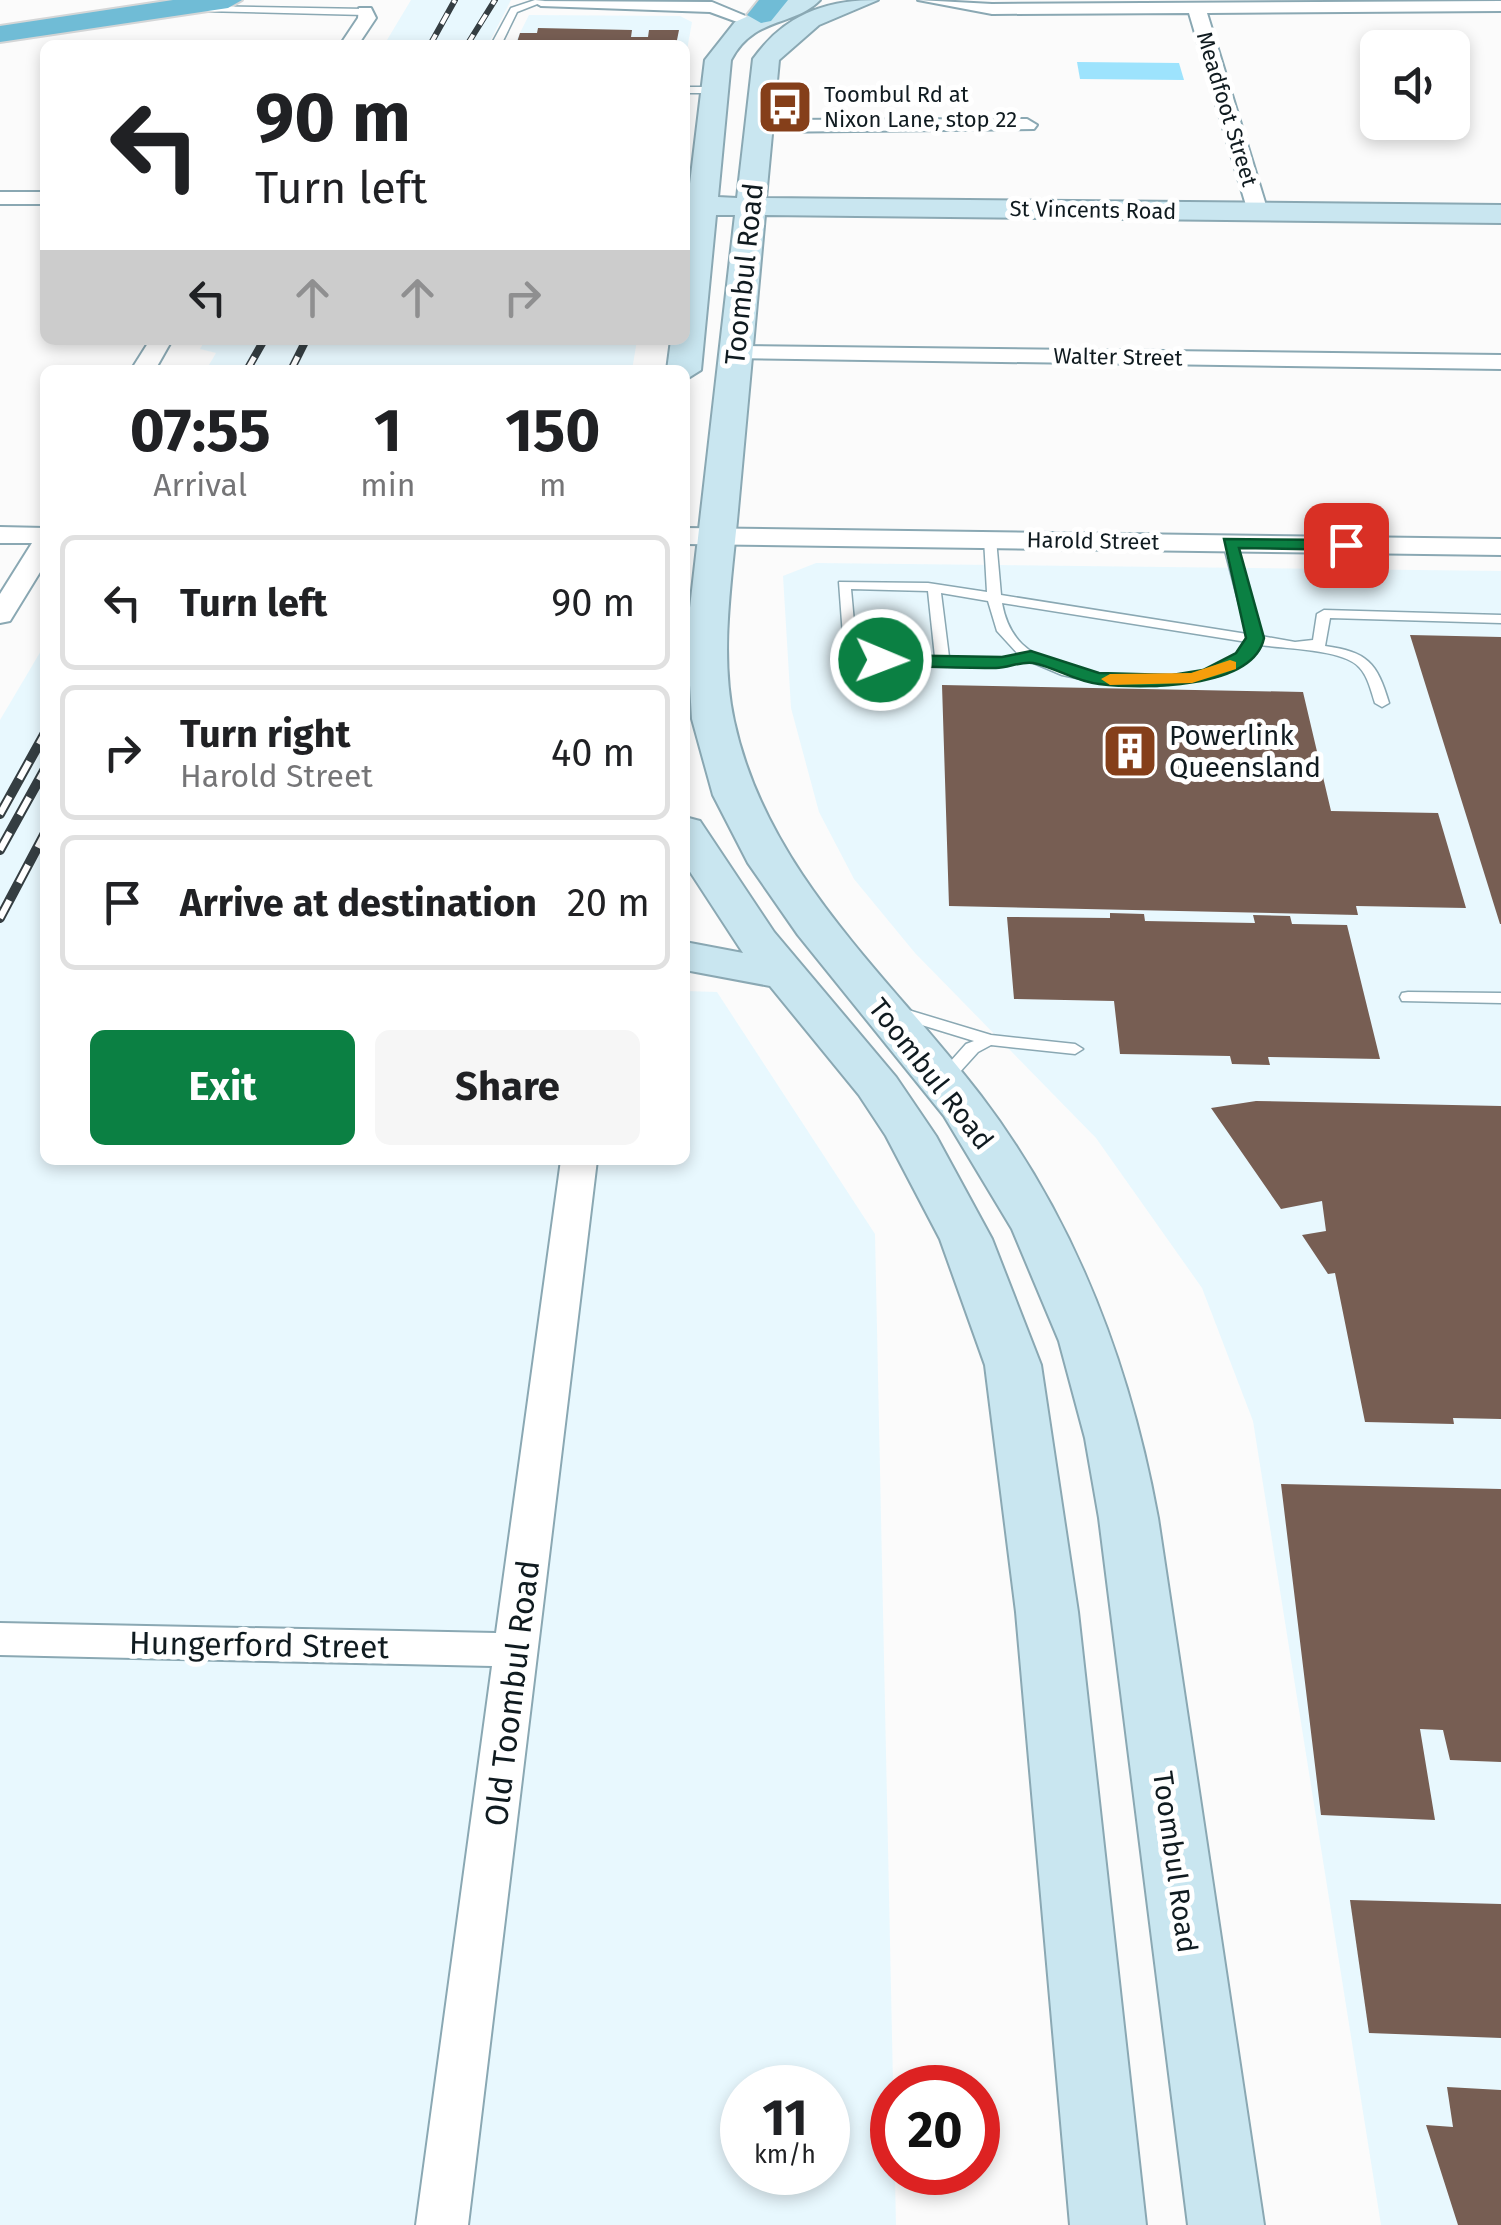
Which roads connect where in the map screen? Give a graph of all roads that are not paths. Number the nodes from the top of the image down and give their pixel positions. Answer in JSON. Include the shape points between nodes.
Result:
{"nodes":[{"id":1,"x":651,"y":0,"type":"edge"},
{"id":2,"x":809,"y":0,"type":"edge"},
{"id":3,"x":866,"y":0,"type":"edge"},
{"id":4,"x":928,"y":0,"type":"edge"},
{"id":5,"x":1020,"y":0,"type":"edge"},
{"id":6,"x":541,"y":1,"type":"edge"},
{"id":7,"x":640,"y":1,"type":"edge"},
{"id":8,"x":176,"y":3,"type":"edge"},
{"id":9,"x":239,"y":5,"type":"edge"},
{"id":10,"x":1073,"y":5,"type":"junction"},
{"id":11,"x":1196,"y":6,"type":"junction"},
{"id":12,"x":1501,"y":6,"type":"edge"},
{"id":13,"x":365,"y":12,"type":"joint"},
{"id":14,"x":757,"y":17,"type":"edge"},
{"id":15,"x":0,"y":23,"type":"edge"},
{"id":16,"x":0,"y":34,"type":"edge"},
{"id":17,"x":785,"y":35,"type":"junction"},
{"id":18,"x":353,"y":40,"type":"edge"},
{"id":19,"x":499,"y":40,"type":"edge"},
{"id":20,"x":690,"y":90,"type":"edge"},
{"id":21,"x":713,"y":90,"type":"junction"},
{"id":22,"x":1027,"y":125,"type":"dead end"},
{"id":23,"x":758,"y":126,"type":"junction"},
{"id":24,"x":0,"y":198,"type":"edge"},
{"id":25,"x":40,"y":198,"type":"edge"},
{"id":26,"x":694,"y":206,"type":"edge"},
{"id":27,"x":750,"y":206,"type":"junction"},
{"id":28,"x":850,"y":208,"type":"junction"},
{"id":29,"x":1258,"y":212,"type":"junction"},
{"id":30,"x":1501,"y":214,"type":"edge"},
{"id":31,"x":746,"y":245,"type":"junction"},
{"id":32,"x":690,"y":272,"type":"edge"},
{"id":33,"x":736,"y":353,"type":"junction"},
{"id":34,"x":1501,"y":362,"type":"edge"},
{"id":35,"x":0,"y":535,"type":"edge"},
{"id":36,"x":702,"y":536,"type":"edge"},
{"id":37,"x":40,"y":539,"type":"edge"},
{"id":38,"x":990,"y":540,"type":"junction"},
{"id":39,"x":1230,"y":543,"type":"junction"},
{"id":40,"x":40,"y":547,"type":"edge"},
{"id":41,"x":1501,"y":547,"type":"edge"},
{"id":42,"x":934,"y":588,"type":"junction"},
{"id":43,"x":995,"y":598,"type":"junction"},
{"id":44,"x":0,"y":615,"type":"edge"},
{"id":45,"x":1501,"y":619,"type":"edge"},
{"id":46,"x":1255,"y":638,"type":"junction"},
{"id":47,"x":1295,"y":646,"type":"junction"},
{"id":48,"x":1031,"y":657,"type":"junction"},
{"id":49,"x":942,"y":662,"type":"junction"},
{"id":50,"x":1382,"y":703,"type":"dead end"},
{"id":51,"x":690,"y":838,"type":"edge"},
{"id":52,"x":690,"y":957,"type":"edge"},
{"id":53,"x":787,"y":975,"type":"junction"},
{"id":54,"x":1408,"y":997,"type":"dead end"},
{"id":55,"x":1501,"y":998,"type":"edge"},
{"id":56,"x":1075,"y":1049,"type":"dead end"},
{"id":57,"x":966,"y":1060,"type":"junction"},
{"id":58,"x":578,"y":1165,"type":"edge"},
{"id":59,"x":0,"y":1640,"type":"edge"},
{"id":60,"x":518,"y":1650,"type":"junction"},
{"id":61,"x":442,"y":2225,"type":"edge"},
{"id":62,"x":1108,"y":2225,"type":"edge"},
{"id":63,"x":1226,"y":2225,"type":"edge"}],
"edges":[{"from":1,"to":7,"type":"street"},
{"from":2,"to":14,"type":"main road"},
{"from":3,"to":17,"type":"main road"},
{"from":4,"to":10,"type":"street","via":[[992,9]]},
{"from":5,"to":10,"type":"street"},
{"from":6,"to":7,"type":"street"},
{"from":6,"to":19,"type":"lane","via":[[514,10]]},
{"from":7,"to":14,"type":"street"},
{"from":8,"to":9,"type":"highway"},
{"from":8,"to":15,"type":"highway"},
{"from":8,"to":16,"type":"highway"},
{"from":9,"to":13,"type":"lane"},
{"from":10,"to":11,"type":"street"},
{"from":11,"to":12,"type":"street"},
{"from":11,"to":29,"type":"street","name":"Meadfoot Street"},
{"from":13,"to":18,"type":"street"},
{"from":14,"to":17,"type":"main road"},
{"from":14,"to":21,"type":"main road","name":"Toombul Road","via":[[722,51]]},
{"from":17,"to":23,"type":"main road","name":"Toombul Road","via":[[766,59]]},
{"from":20,"to":21,"type":"lane"},
{"from":21,"to":26,"type":"main road","name":"Toombul Road"},
{"from":22,"to":23,"type":"street"},
{"from":23,"to":27,"type":"main road","name":"Toombul Road"},
{"from":24,"to":25,"type":"street"},
{"from":26,"to":27,"type":"main road","name":"St Vincents Road"},
{"from":26,"to":32,"type":"main road","name":"Toombul Road"},
{"from":27,"to":28,"type":"main road","name":"St Vincents Road"},
{"from":27,"to":31,"type":"main road","name":"Toombul Road"},
{"from":28,"to":29,"type":"main road","name":"St Vincents Road"},
{"from":28,"to":31,"type":"main road"},
{"from":29,"to":30,"type":"main road","name":"St Vincents Road"},
{"from":31,"to":33,"type":"main road","name":"Toombul Road"},
{"from":33,"to":34,"type":"street","name":"Walter Street"},
{"from":33,"to":36,"type":"main road","name":"Toombul Road"},
{"from":35,"to":37,"type":"street"},
{"from":36,"to":38,"type":"street","name":"Harold Street"},
{"from":36,"to":57,"type":"main road","name":"Toombul Road","via":[[706,665],[722,765],[754,841],[880,1008]]},
{"from":38,"to":39,"type":"street","name":"Harold Street"},
{"from":38,"to":43,"type":"lane"},
{"from":39,"to":41,"type":"street","name":"Harold Street"},
{"from":39,"to":46,"type":"lane"},
{"from":40,"to":44,"type":"street"},
{"from":42,"to":43,"type":"lane"},
{"from":42,"to":49,"type":"lane"},
{"from":42,"to":49,"type":"lane","via":[[844,585],[850,660]]},
{"from":43,"to":46,"type":"lane"},
{"from":43,"to":48,"type":"lane","via":[[1004,632]]},
{"from":45,"to":47,"type":"lane","via":[[1324,614],[1319,644]]},
{"from":46,"to":47,"type":"lane"},
{"from":46,"to":48,"type":"lane","via":[[1229,666],[1172,680],[1098,679]]},
{"from":47,"to":50,"type":"lane","via":[[1364,661],[1373,668]]},
{"from":48,"to":49,"type":"lane"},
{"from":51,"to":53,"type":"main road","name":"Toombul Road"},
{"from":52,"to":53,"type":"main road"},
{"from":53,"to":62,"type":"main road","name":"Toombul Road","via":[[879,1087],[938,1181],[991,1298],[1012,1364],[1047,1612]]},
{"from":54,"to":55,"type":"lane"},
{"from":56,"to":57,"type":"lane"},
{"from":57,"to":63,"type":"main road","name":"Toombul Road","via":[[1008,1174],[1089,1349],[1104,1400],[1122,1483]]},
{"from":58,"to":60,"type":"street","name":"Old Toombul Road"},
{"from":59,"to":60,"type":"street","name":"Hungerford Street"},
{"from":60,"to":61,"type":"street","name":"Old Toombul Road"}]}
